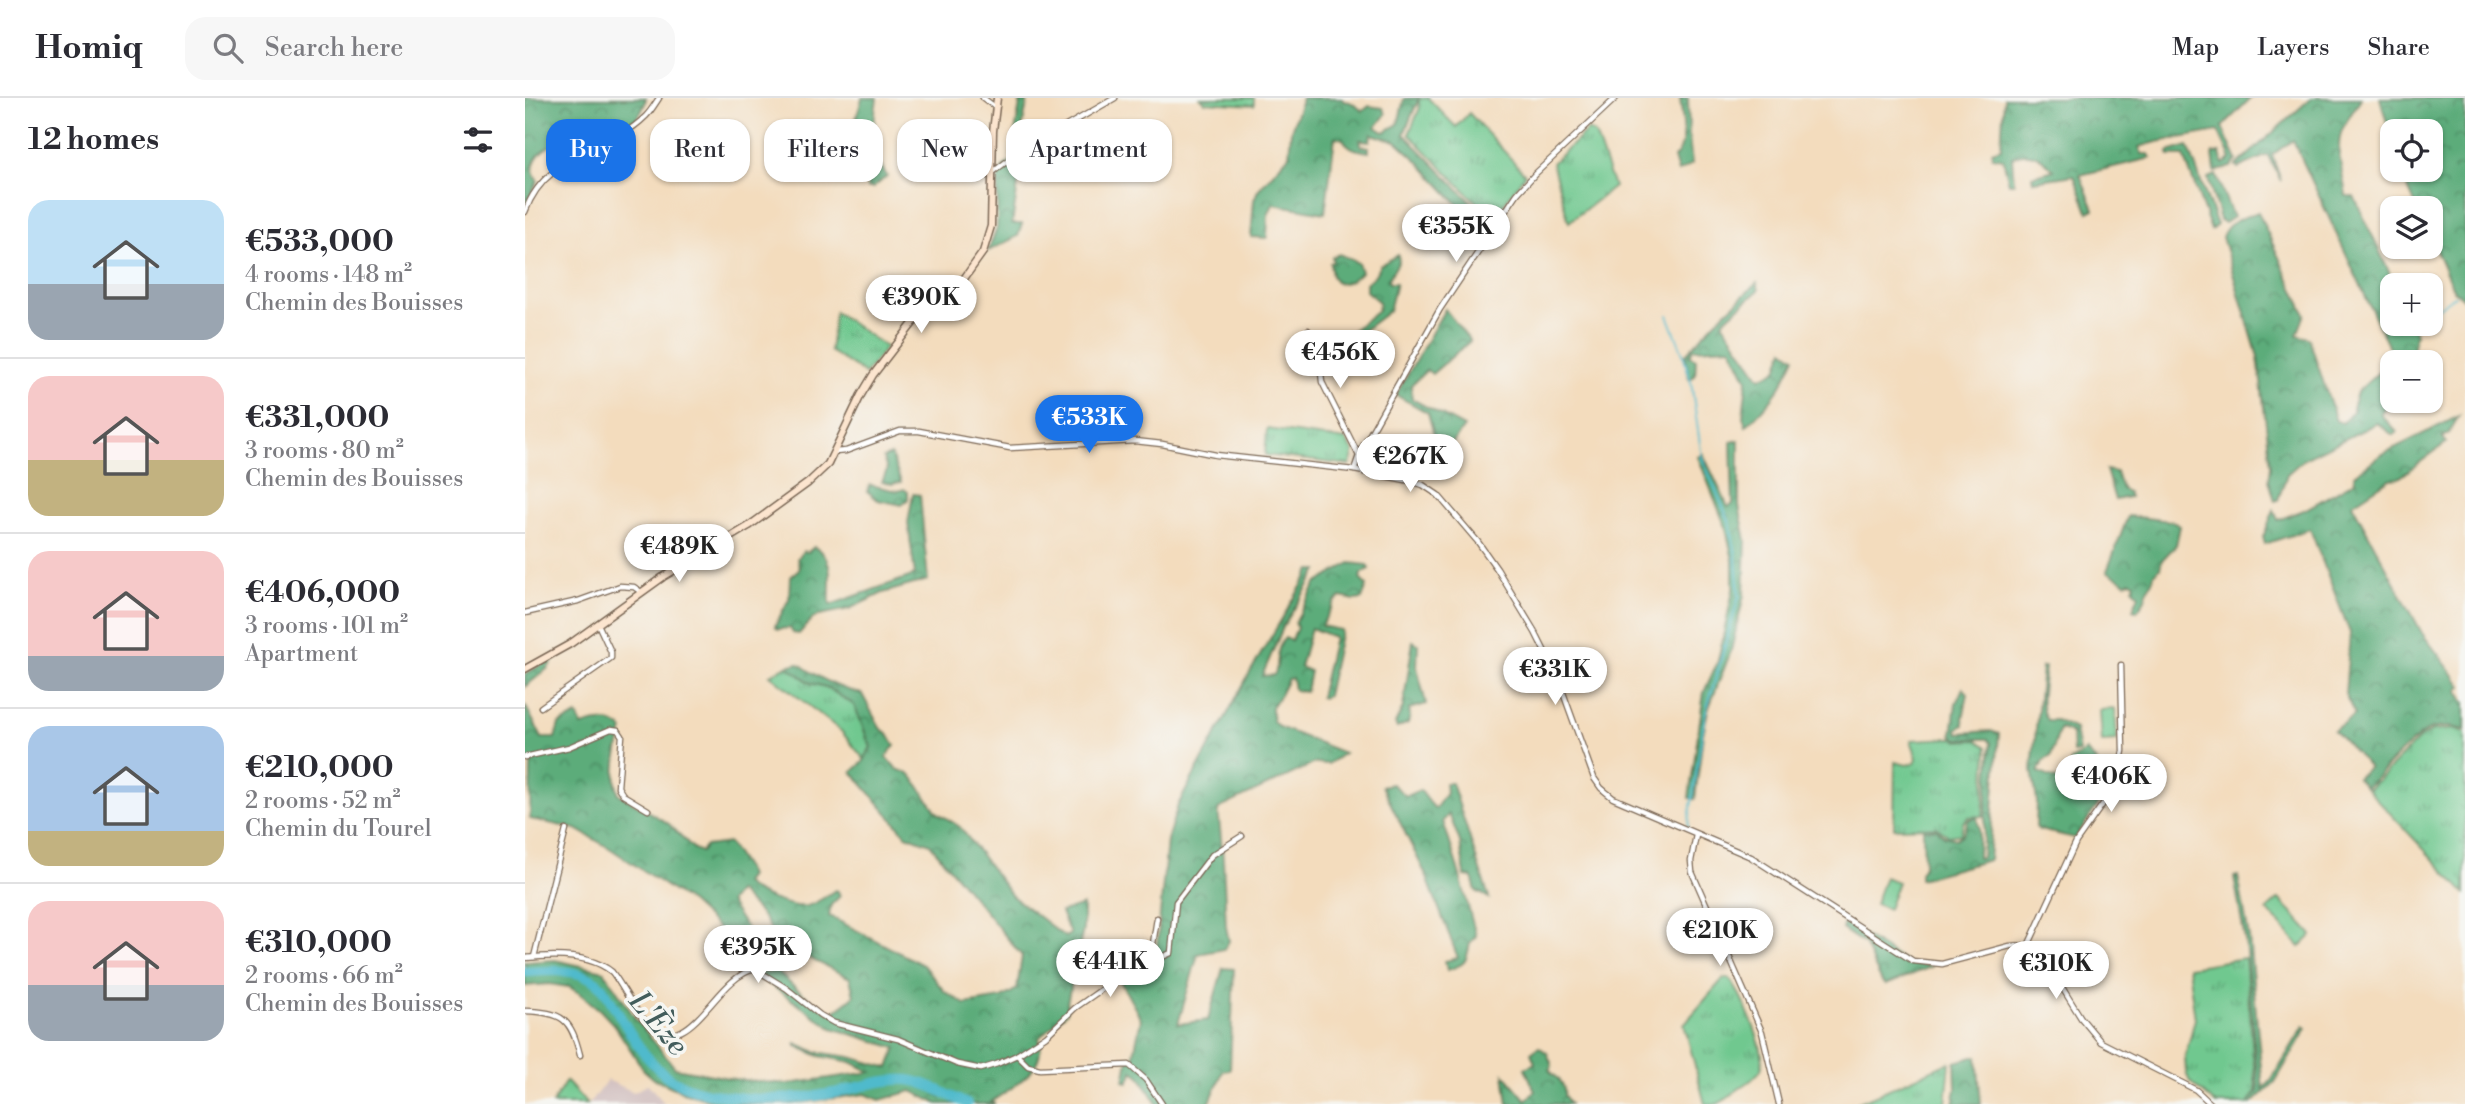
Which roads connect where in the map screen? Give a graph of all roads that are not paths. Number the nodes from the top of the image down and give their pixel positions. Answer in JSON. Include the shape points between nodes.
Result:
{"nodes":[{"id":1,"x":659,"y":98,"type":"edge"},
{"id":2,"x":983,"y":98,"type":"edge"},
{"id":3,"x":997,"y":98,"type":"edge"},
{"id":4,"x":1115,"y":98,"type":"edge"},
{"id":5,"x":1616,"y":98,"type":"edge"},
{"id":6,"x":995,"y":107,"type":"junction"},
{"id":7,"x":992,"y":172,"type":"joint"},
{"id":8,"x":992,"y":182,"type":"edge"},
{"id":9,"x":525,"y":212,"type":"edge"},
{"id":10,"x":1308,"y":330,"type":"dead end"},
{"id":11,"x":835,"y":452,"type":"junction"},
{"id":12,"x":1359,"y":455,"type":"junction"},
{"id":13,"x":1354,"y":470,"type":"junction"},
{"id":14,"x":641,"y":592,"type":"junction"},
{"id":15,"x":525,"y":613,"type":"edge"},
{"id":16,"x":598,"y":624,"type":"junction"},
{"id":17,"x":2121,"y":665,"type":"dead end"},
{"id":18,"x":525,"y":668,"type":"edge"},
{"id":19,"x":541,"y":707,"type":"dead end"},
{"id":20,"x":525,"y":757,"type":"edge"},
{"id":21,"x":648,"y":810,"type":"dead end"},
{"id":22,"x":566,"y":830,"type":"dead end"},
{"id":23,"x":1696,"y":835,"type":"junction"},
{"id":24,"x":1242,"y":836,"type":"dead end"},
{"id":25,"x":1157,"y":918,"type":"dead end"},
{"id":26,"x":2028,"y":946,"type":"junction"},
{"id":27,"x":534,"y":957,"type":"junction"},
{"id":28,"x":525,"y":958,"type":"edge"},
{"id":29,"x":1150,"y":963,"type":"junction"},
{"id":30,"x":525,"y":1011,"type":"edge"},
{"id":31,"x":580,"y":1055,"type":"dead end"},
{"id":32,"x":1017,"y":1055,"type":"junction"},
{"id":33,"x":1162,"y":1104,"type":"edge"},
{"id":34,"x":1779,"y":1104,"type":"edge"},
{"id":35,"x":2210,"y":1104,"type":"edge"}],
"edges":[{"from":1,"to":9,"type":"street","via":[[646,116],[548,175],[533,191]]},
{"from":2,"to":6,"type":"street"},
{"from":3,"to":6,"type":"street"},
{"from":4,"to":7,"type":"street"},
{"from":5,"to":12,"type":"street","via":[[1517,194],[1440,309]]},
{"from":6,"to":7,"type":"street"},
{"from":8,"to":11,"type":"street","via":[[989,238],[977,264],[914,322],[890,353],[862,395]]},
{"from":10,"to":12,"type":"street","via":[[1322,382]]},
{"from":11,"to":13,"type":"street","via":[[900,431],[919,431],[1010,448],[1135,441]]},
{"from":11,"to":14,"type":"street","via":[[809,484]]},
{"from":12,"to":13,"type":"street"},
{"from":13,"to":23,"type":"street","via":[[1411,481],[1438,495],[1497,569],[1549,657],[1601,788],[1613,798]]},
{"from":14,"to":15,"type":"street","via":[[620,586]]},
{"from":14,"to":16,"type":"street"},
{"from":16,"to":18,"type":"street"},
{"from":16,"to":19,"type":"street","via":[[611,658]]},
{"from":17,"to":26,"type":"street","via":[[2123,751],[2118,775],[2076,842]]},
{"from":20,"to":21,"type":"street","via":[[563,749],[611,729],[621,732],[618,787],[622,795]]},
{"from":22,"to":27,"type":"street"},
{"from":23,"to":26,"type":"street","via":[[1751,857],[1913,961],[1935,965],[2010,946]]},
{"from":23,"to":34,"type":"street","via":[[1692,872],[1762,1032]]},
{"from":24,"to":29,"type":"street","via":[[1212,855],[1194,877],[1177,902],[1171,953]]},
{"from":25,"to":29,"type":"street"},
{"from":26,"to":35,"type":"street","via":[[2042,955],[2081,1018],[2102,1042],[2196,1090]]},
{"from":27,"to":28,"type":"street"},
{"from":27,"to":32,"type":"street","via":[[585,960],[605,967],[644,1020],[669,1035],[689,1028],[722,990],[755,970],[843,1027],[898,1039],[957,1064],[981,1069]]},
{"from":29,"to":32,"type":"street","via":[[1115,980]]},
{"from":30,"to":31,"type":"street","via":[[557,1014],[574,1032]]},
{"from":32,"to":33,"type":"street","via":[[1028,1066],[1040,1069],[1129,1065]]}]}
